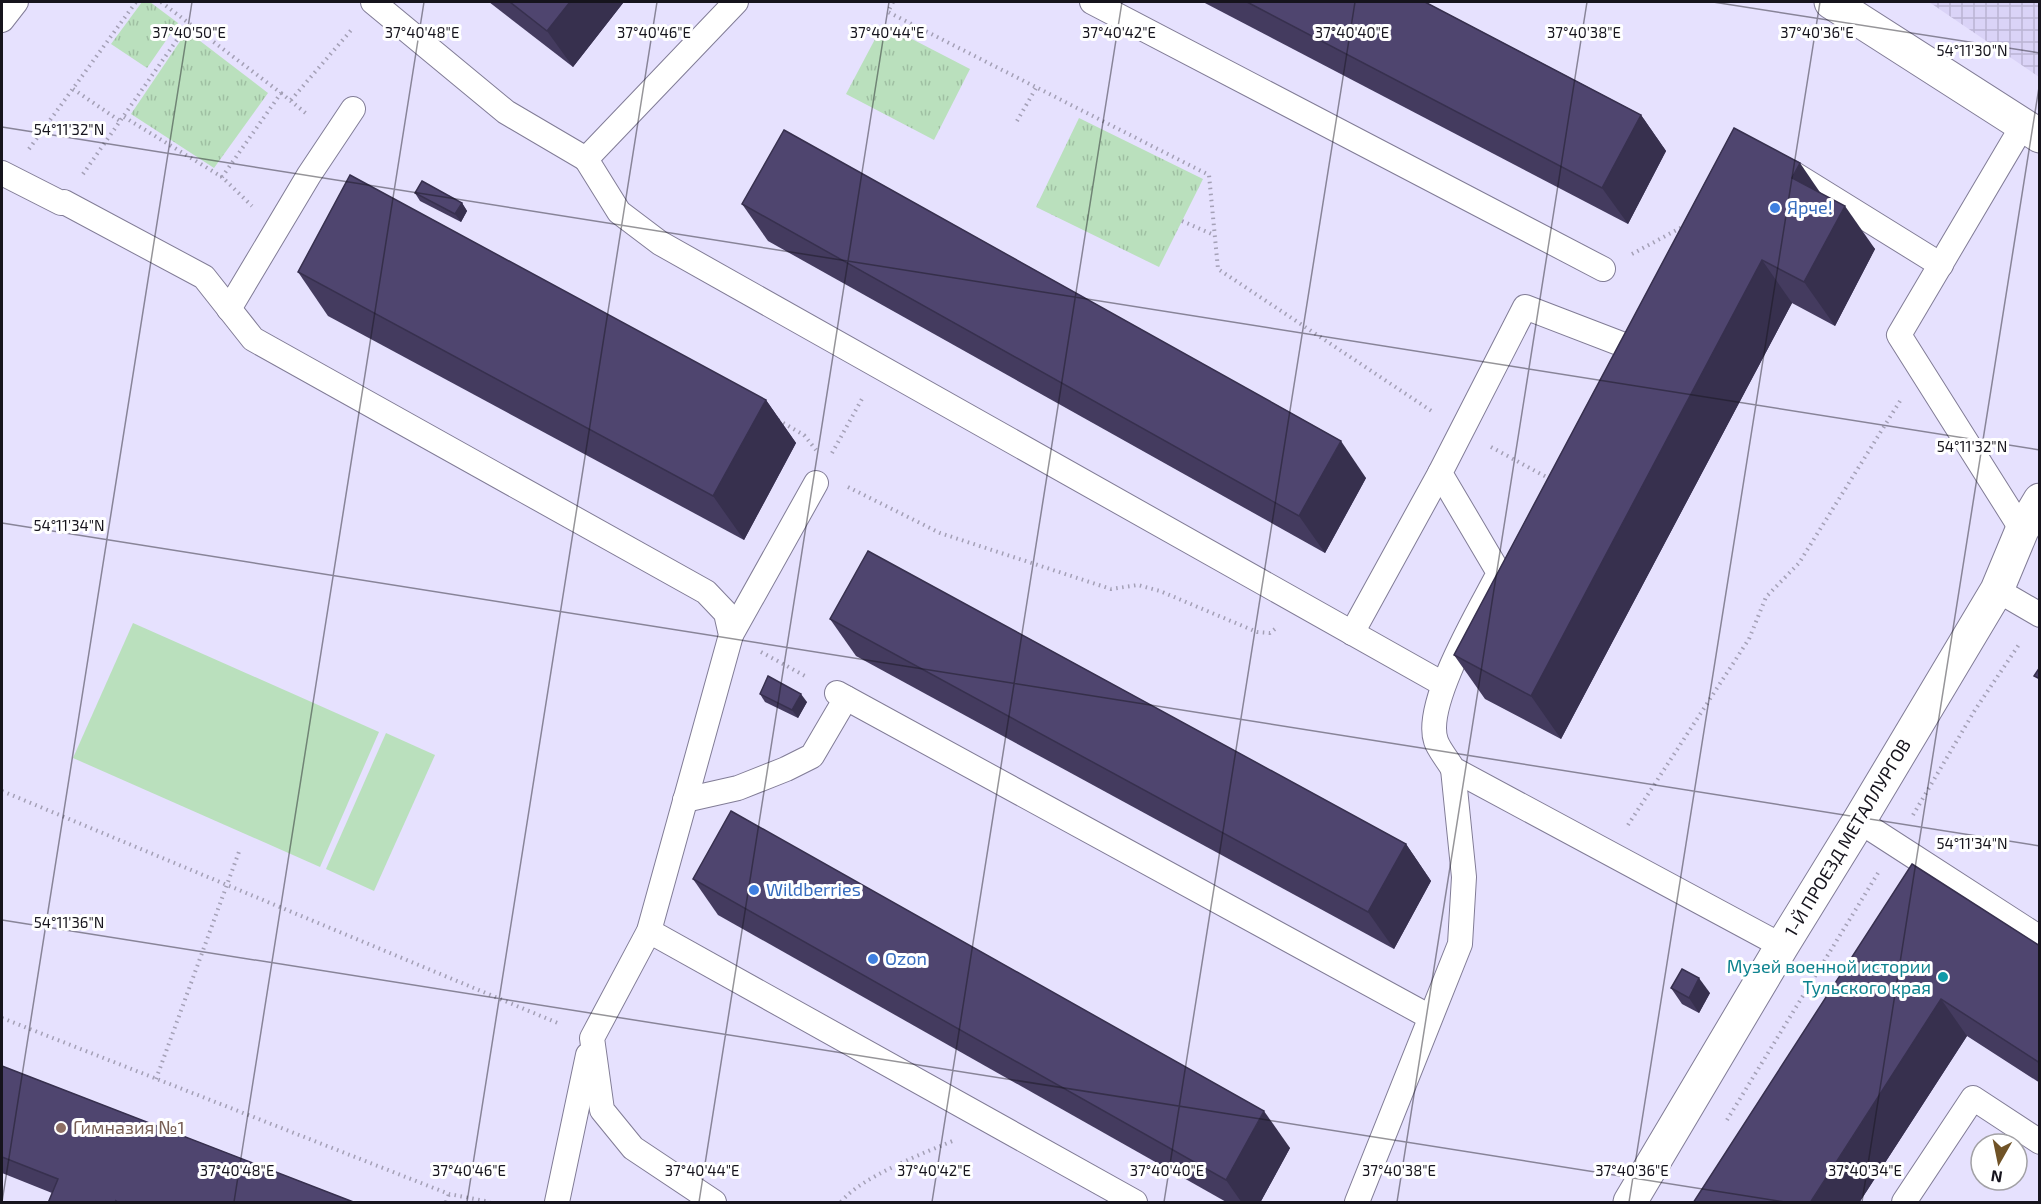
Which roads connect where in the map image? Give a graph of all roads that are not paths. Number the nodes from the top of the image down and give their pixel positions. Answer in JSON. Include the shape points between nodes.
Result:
{"nodes":[{"id":1,"x":16,"y":2,"type":"edge"},
{"id":2,"x":374,"y":2,"type":"edge"},
{"id":3,"x":736,"y":2,"type":"edge"},
{"id":4,"x":1092,"y":2,"type":"edge"},
{"id":5,"x":1832,"y":2,"type":"edge"},
{"id":6,"x":2,"y":20,"type":"edge"},
{"id":7,"x":353,"y":109,"type":"dead end"},
{"id":8,"x":2031,"y":130,"type":"edge"},
{"id":9,"x":586,"y":159,"type":"junction"},
{"id":10,"x":1772,"y":160,"type":"edge"},
{"id":11,"x":5,"y":175,"type":"edge"},
{"id":12,"x":1941,"y":265,"type":"junction"},
{"id":13,"x":1603,"y":269,"type":"road end"},
{"id":14,"x":229,"y":309,"type":"junction"},
{"id":15,"x":1663,"y":335,"type":"edge"},
{"id":16,"x":1440,"y":473,"type":"junction"},
{"id":17,"x":816,"y":483,"type":"dead end"},
{"id":18,"x":2040,"y":500,"type":"edge"},
{"id":19,"x":2022,"y":530,"type":"junction"},
{"id":20,"x":1997,"y":590,"type":"junction"},
{"id":21,"x":2039,"y":615,"type":"edge"},
{"id":22,"x":1352,"y":633,"type":"junction"},
{"id":23,"x":730,"y":635,"type":"junction"},
{"id":24,"x":1443,"y":684,"type":"junction"},
{"id":25,"x":1453,"y":768,"type":"junction"},
{"id":26,"x":685,"y":800,"type":"junction"},
{"id":27,"x":1859,"y":821,"type":"junction"},
{"id":28,"x":649,"y":931,"type":"junction"},
{"id":29,"x":2040,"y":938,"type":"edge"},
{"id":30,"x":1782,"y":946,"type":"junction"},
{"id":31,"x":1430,"y":1017,"type":"junction"},
{"id":32,"x":592,"y":1038,"type":"junction"},
{"id":33,"x":2040,"y":1142,"type":"edge"},
{"id":34,"x":557,"y":1203,"type":"edge"},
{"id":35,"x":714,"y":1203,"type":"edge"},
{"id":36,"x":1135,"y":1203,"type":"edge"},
{"id":37,"x":1357,"y":1203,"type":"edge"},
{"id":38,"x":1630,"y":1203,"type":"edge"},
{"id":39,"x":1904,"y":1203,"type":"edge"}],
"edges":[{"from":1,"to":6,"type":"lane"},
{"from":2,"to":9,"type":"lane","via":[[506,112]]},
{"from":3,"to":9,"type":"lane"},
{"from":4,"to":13,"type":"lane"},
{"from":5,"to":8,"type":"street"},
{"from":7,"to":14,"type":"lane"},
{"from":8,"to":12,"type":"lane"},
{"from":9,"to":22,"type":"lane","via":[[619,212],[660,243]]},
{"from":10,"to":12,"type":"lane"},
{"from":11,"to":14,"type":"lane","via":[[204,277]]},
{"from":12,"to":19,"type":"lane","via":[[1899,335]]},
{"from":14,"to":23,"type":"lane","via":[[253,339],[706,592],[726,613]]},
{"from":15,"to":16,"type":"lane","via":[[1653,355],[1525,307]]},
{"from":16,"to":22,"type":"lane"},
{"from":16,"to":24,"type":"lane","via":[[1499,573]]},
{"from":17,"to":23,"type":"lane"},
{"from":18,"to":19,"type":"street","name":"1-Й ПРОЕЗД МЕТАЛЛУРГОВ"},
{"from":19,"to":20,"type":"street","name":"1-Й ПРОЕЗД МЕТАЛЛУРГОВ"},
{"from":20,"to":21,"type":"lane"},
{"from":20,"to":27,"type":"street","name":"1-Й ПРОЕЗД МЕТАЛЛУРГОВ"},
{"from":22,"to":24,"type":"lane"},
{"from":23,"to":26,"type":"lane"},
{"from":24,"to":25,"type":"lane","via":[[1435,711],[1436,740]]},
{"from":25,"to":30,"type":"lane"},
{"from":25,"to":31,"type":"lane","via":[[1464,877],[1460,944]]},
{"from":26,"to":28,"type":"lane"},
{"from":26,"to":31,"type":"lane","via":[[738,788],[812,756],[841,695]]},
{"from":27,"to":29,"type":"lane"},
{"from":27,"to":30,"type":"street","name":"1-Й ПРОЕЗД МЕТАЛЛУРГОВ"},
{"from":28,"to":32,"type":"lane"},
{"from":28,"to":36,"type":"lane"},
{"from":30,"to":38,"type":"street","name":"1-Й ПРОЕЗД МЕТАЛЛУРГОВ"},
{"from":31,"to":37,"type":"lane"},
{"from":32,"to":34,"type":"lane"},
{"from":32,"to":35,"type":"lane","via":[[602,1110],[633,1148]]},
{"from":33,"to":39,"type":"lane","via":[[1973,1098]]}]}
